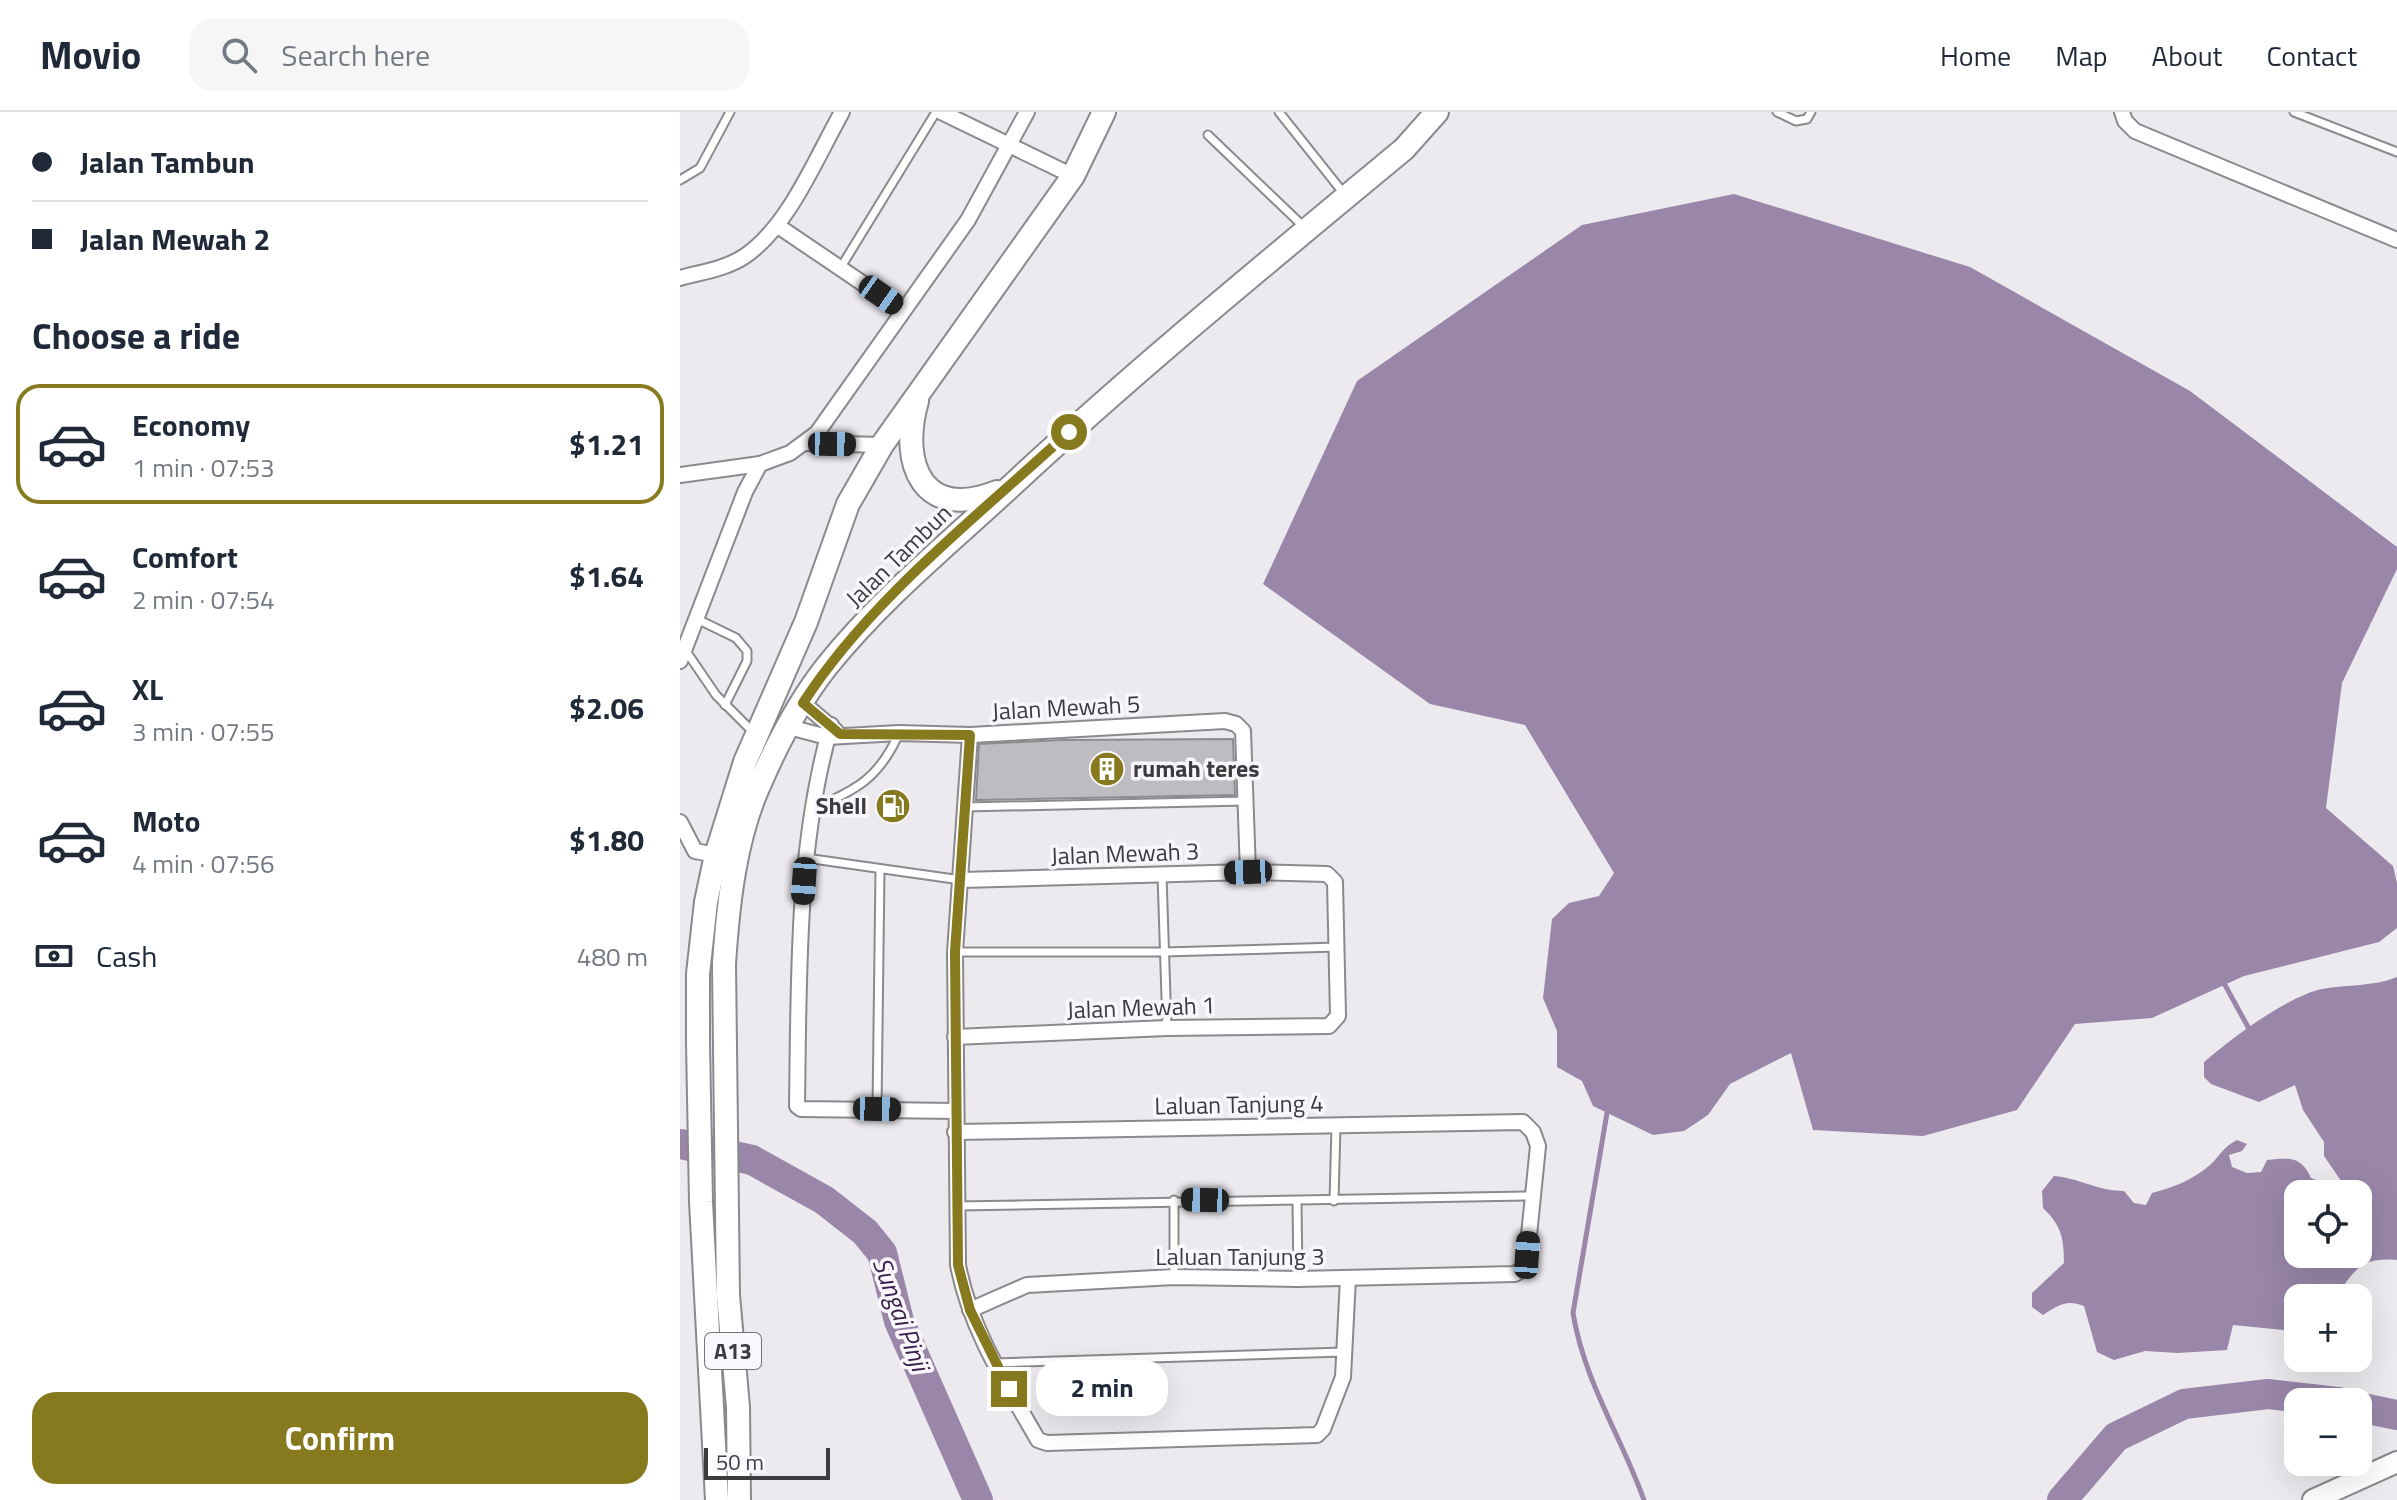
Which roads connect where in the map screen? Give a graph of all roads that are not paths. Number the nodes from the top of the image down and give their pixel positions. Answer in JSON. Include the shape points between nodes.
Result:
{"nodes":[{"id":1,"x":730,"y":112,"type":"edge"},
{"id":2,"x":842,"y":112,"type":"edge"},
{"id":3,"x":938,"y":112,"type":"edge"},
{"id":4,"x":1027,"y":112,"type":"edge"},
{"id":5,"x":1104,"y":112,"type":"edge"},
{"id":6,"x":1279,"y":112,"type":"edge"},
{"id":7,"x":1777,"y":112,"type":"edge"},
{"id":8,"x":1811,"y":112,"type":"edge"},
{"id":9,"x":2122,"y":112,"type":"edge"},
{"id":10,"x":2294,"y":112,"type":"edge"},
{"id":11,"x":1431,"y":114,"type":"edge"},
{"id":12,"x":1208,"y":135,"type":"dead end"},
{"id":13,"x":1010,"y":145,"type":"junction"},
{"id":14,"x":2397,"y":152,"type":"edge"},
{"id":15,"x":1073,"y":176,"type":"junction"},
{"id":16,"x":680,"y":180,"type":"edge"},
{"id":17,"x":1346,"y":197,"type":"junction"},
{"id":18,"x":778,"y":226,"type":"junction"},
{"id":19,"x":1306,"y":229,"type":"junction"},
{"id":20,"x":2397,"y":240,"type":"edge"},
{"id":21,"x":841,"y":267,"type":"junction"},
{"id":22,"x":680,"y":278,"type":"edge"},
{"id":23,"x":902,"y":310,"type":"junction"},
{"id":24,"x":919,"y":393,"type":"junction"},
{"id":25,"x":806,"y":443,"type":"junction"},
{"id":26,"x":882,"y":445,"type":"junction"},
{"id":27,"x":760,"y":464,"type":"junction"},
{"id":28,"x":680,"y":475,"type":"edge"},
{"id":29,"x":1009,"y":487,"type":"junction"},
{"id":30,"x":697,"y":619,"type":"junction"},
{"id":31,"x":682,"y":655,"type":"edge"},
{"id":32,"x":803,"y":703,"type":"junction"},
{"id":33,"x":725,"y":705,"type":"junction"},
{"id":34,"x":789,"y":727,"type":"junction"},
{"id":35,"x":833,"y":732,"type":"junction"},
{"id":36,"x":899,"y":733,"type":"junction"},
{"id":37,"x":757,"y":735,"type":"junction"},
{"id":38,"x":970,"y":735,"type":"junction"},
{"id":39,"x":1246,"y":801,"type":"junction"},
{"id":40,"x":965,"y":807,"type":"junction"},
{"id":41,"x":814,"y":808,"type":"junction"},
{"id":42,"x":680,"y":822,"type":"edge"},
{"id":43,"x":697,"y":854,"type":"edge"},
{"id":44,"x":806,"y":858,"type":"junction"},
{"id":45,"x":880,"y":870,"type":"junction"},
{"id":46,"x":1248,"y":872,"type":"junction"},
{"id":47,"x":1162,"y":875,"type":"junction"},
{"id":48,"x":961,"y":880,"type":"junction"},
{"id":49,"x":1337,"y":947,"type":"junction"},
{"id":50,"x":955,"y":952,"type":"junction"},
{"id":51,"x":1164,"y":952,"type":"junction"},
{"id":52,"x":1167,"y":1028,"type":"junction"},
{"id":53,"x":955,"y":1037,"type":"junction"},
{"id":54,"x":877,"y":1109,"type":"junction"},
{"id":55,"x":955,"y":1111,"type":"junction"},
{"id":56,"x":1336,"y":1126,"type":"junction"},
{"id":57,"x":955,"y":1132,"type":"junction"},
{"id":58,"x":1531,"y":1196,"type":"junction"},
{"id":59,"x":1174,"y":1200,"type":"junction"},
{"id":60,"x":1297,"y":1201,"type":"junction"},
{"id":61,"x":1334,"y":1201,"type":"junction"},
{"id":62,"x":958,"y":1206,"type":"junction"},
{"id":63,"x":1174,"y":1277,"type":"junction"},
{"id":64,"x":1348,"y":1278,"type":"junction"},
{"id":65,"x":1298,"y":1279,"type":"junction"},
{"id":66,"x":970,"y":1310,"type":"junction"},
{"id":67,"x":1344,"y":1352,"type":"junction"},
{"id":68,"x":995,"y":1363,"type":"junction"},
{"id":69,"x":2397,"y":1462,"type":"edge"},
{"id":70,"x":2397,"y":1474,"type":"edge"},
{"id":71,"x":717,"y":1500,"type":"edge"},
{"id":72,"x":739,"y":1500,"type":"edge"},
{"id":73,"x":2313,"y":1500,"type":"edge"},
{"id":74,"x":2346,"y":1500,"type":"edge"}],
"edges":[{"from":1,"to":16,"type":"lane","via":[[700,168]]},
{"from":2,"to":18,"type":"street"},
{"from":3,"to":13,"type":"street"},
{"from":3,"to":21,"type":"lane"},
{"from":4,"to":13,"type":"street"},
{"from":5,"to":15,"type":"main road","number":"A13"},
{"from":6,"to":17,"type":"lane"},
{"from":7,"to":8,"type":"lane","via":[[1796,121]]},
{"from":9,"to":20,"type":"street","via":[[2135,131]]},
{"from":10,"to":14,"type":"lane"},
{"from":11,"to":17,"type":"main road","name":"Jalan Tambun","number":"A13","via":[[1404,149]]},
{"from":12,"to":19,"type":"lane"},
{"from":13,"to":15,"type":"street"},
{"from":13,"to":23,"type":"street","via":[[968,220]]},
{"from":15,"to":24,"type":"main road","number":"A13"},
{"from":17,"to":19,"type":"main road","name":"Jalan Tambun","number":"A13"},
{"from":18,"to":21,"type":"street"},
{"from":18,"to":22,"type":"street","via":[[738,260]]},
{"from":19,"to":29,"type":"main road","name":"Jalan Tambun","number":"A13"},
{"from":21,"to":23,"type":"street"},
{"from":23,"to":25,"type":"street"},
{"from":24,"to":26,"type":"main road","number":"A13"},
{"from":24,"to":29,"type":"main road","via":[[911,439],[920,478],[930,490],[951,502],[964,502]]},
{"from":25,"to":26,"type":"street"},
{"from":25,"to":27,"type":"street"},
{"from":26,"to":37,"type":"main road","number":"A13","via":[[848,504],[806,622]]},
{"from":27,"to":28,"type":"street"},
{"from":27,"to":30,"type":"street"},
{"from":29,"to":32,"type":"main road","name":"Jalan Tambun","number":"A13","via":[[883,604],[826,667]]},
{"from":30,"to":31,"type":"street"},
{"from":30,"to":33,"type":"lane","via":[[736,638],[747,651]]},
{"from":31,"to":33,"type":"lane"},
{"from":32,"to":34,"type":"main road","name":"Jalan Tambun","number":"A13"},
{"from":32,"to":35,"type":"street"},
{"from":33,"to":37,"type":"lane"},
{"from":34,"to":35,"type":"street","name":"Jalan Mewah 5"},
{"from":34,"to":72,"type":"main road","name":"Jalan Tambun","number":"A13","via":[[759,784],[728,910],[724,1097]]},
{"from":35,"to":36,"type":"street","name":"Jalan Mewah 5"},
{"from":35,"to":41,"type":"street"},
{"from":36,"to":38,"type":"street","name":"Jalan Mewah 5"},
{"from":36,"to":41,"type":"lane","via":[[873,776]]},
{"from":37,"to":43,"type":"main road","number":"A13","via":[[725,823]]},
{"from":38,"to":39,"type":"street","name":"Jalan Mewah 5","via":[[1225,721],[1243,731]]},
{"from":38,"to":40,"type":"street"},
{"from":39,"to":40,"type":"lane"},
{"from":39,"to":46,"type":"street"},
{"from":40,"to":48,"type":"street"},
{"from":41,"to":44,"type":"street"},
{"from":42,"to":43,"type":"street"},
{"from":43,"to":71,"type":"main road","number":"A13","via":[[706,902],[698,974],[699,1099]]},
{"from":44,"to":45,"type":"lane"},
{"from":44,"to":54,"type":"street","via":[[798,1108]]},
{"from":45,"to":48,"type":"lane"},
{"from":45,"to":54,"type":"lane"},
{"from":46,"to":47,"type":"street","name":"Jalan Mewah 3"},
{"from":46,"to":49,"type":"street","name":"Jalan Mewah 3","via":[[1323,873],[1335,882]]},
{"from":47,"to":48,"type":"street","name":"Jalan Mewah 3"},
{"from":47,"to":51,"type":"lane"},
{"from":48,"to":50,"type":"street"},
{"from":49,"to":51,"type":"lane"},
{"from":49,"to":52,"type":"street","name":"Jalan Mewah 1","via":[[1338,1016],[1329,1026]]},
{"from":50,"to":51,"type":"lane"},
{"from":50,"to":53,"type":"street"},
{"from":51,"to":52,"type":"lane"},
{"from":52,"to":53,"type":"street","name":"Jalan Mewah 1"},
{"from":53,"to":55,"type":"street"},
{"from":54,"to":55,"type":"street"},
{"from":55,"to":57,"type":"street"},
{"from":56,"to":57,"type":"street","name":"Laluan Tanjung 4"},
{"from":56,"to":58,"type":"street","name":"Laluan Tanjung 4","via":[[1523,1122],[1538,1146]]},
{"from":56,"to":61,"type":"lane"},
{"from":57,"to":62,"type":"street"},
{"from":58,"to":61,"type":"lane"},
{"from":58,"to":64,"type":"street","name":"Laluan Tanjung 3","via":[[1527,1255],[1524,1268],[1515,1274]]},
{"from":59,"to":60,"type":"lane"},
{"from":59,"to":62,"type":"lane"},
{"from":59,"to":63,"type":"lane"},
{"from":60,"to":61,"type":"lane"},
{"from":60,"to":65,"type":"lane"},
{"from":62,"to":66,"type":"street","via":[[958,1265]]},
{"from":63,"to":65,"type":"street","name":"Laluan Tanjung 3"},
{"from":63,"to":66,"type":"street","name":"Laluan Tanjung 3","via":[[1027,1285]]},
{"from":64,"to":65,"type":"street","name":"Laluan Tanjung 3"},
{"from":64,"to":67,"type":"street"},
{"from":66,"to":68,"type":"street"},
{"from":67,"to":68,"type":"lane"},
{"from":67,"to":68,"type":"street","via":[[1341,1386],[1317,1435],[1047,1443],[1038,1440]]},
{"from":69,"to":73,"type":"street"},
{"from":70,"to":74,"type":"street"}]}
